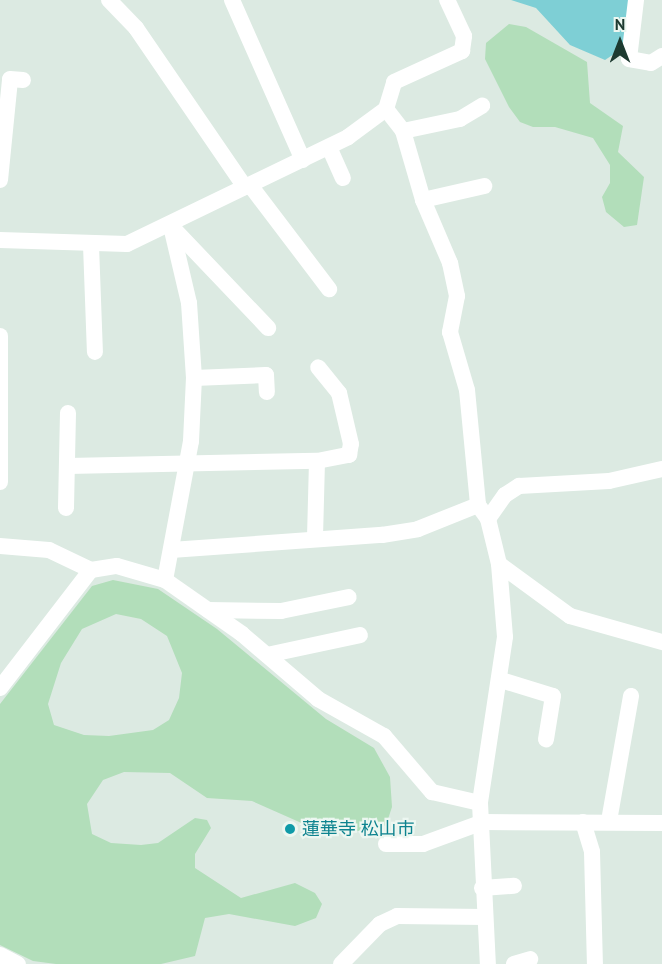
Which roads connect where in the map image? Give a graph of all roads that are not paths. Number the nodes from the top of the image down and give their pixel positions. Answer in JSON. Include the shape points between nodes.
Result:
{"nodes":[{"id":1,"x":109,"y":0,"type":"edge"},
{"id":2,"x":232,"y":0,"type":"edge"},
{"id":3,"x":447,"y":0,"type":"edge"},
{"id":4,"x":636,"y":0,"type":"edge"},
{"id":5,"x":662,"y":56,"type":"edge"},
{"id":6,"x":23,"y":80,"type":"dead end"},
{"id":7,"x":482,"y":106,"type":"dead end"},
{"id":8,"x":386,"y":109,"type":"junction"},
{"id":9,"x":403,"y":130,"type":"junction"},
{"id":10,"x":328,"y":147,"type":"junction"},
{"id":11,"x":303,"y":160,"type":"junction"},
{"id":12,"x":343,"y":178,"type":"dead end"},
{"id":13,"x":0,"y":180,"type":"edge"},
{"id":14,"x":248,"y":186,"type":"junction"},
{"id":15,"x":484,"y":186,"type":"dead end"},
{"id":16,"x":423,"y":200,"type":"junction"},
{"id":17,"x":171,"y":226,"type":"junction"},
{"id":18,"x":0,"y":240,"type":"edge"},
{"id":19,"x":91,"y":245,"type":"junction"},
{"id":20,"x":329,"y":289,"type":"dead end"},
{"id":21,"x":268,"y":328,"type":"dead end"},
{"id":22,"x":0,"y":336,"type":"edge"},
{"id":23,"x":95,"y":352,"type":"dead end"},
{"id":24,"x":318,"y":367,"type":"dead end"},
{"id":25,"x":194,"y":378,"type":"junction"},
{"id":26,"x":267,"y":392,"type":"dead end"},
{"id":27,"x":68,"y":413,"type":"dead end"},
{"id":28,"x":317,"y":461,"type":"junction"},
{"id":29,"x":186,"y":465,"type":"junction"},
{"id":30,"x":68,"y":466,"type":"junction"},
{"id":31,"x":662,"y":469,"type":"edge"},
{"id":32,"x":0,"y":482,"type":"edge"},
{"id":33,"x":478,"y":505,"type":"junction"},
{"id":34,"x":66,"y":508,"type":"dead end"},
{"id":35,"x":488,"y":519,"type":"junction"},
{"id":36,"x":315,"y":539,"type":"junction"},
{"id":37,"x":0,"y":546,"type":"edge"},
{"id":38,"x":171,"y":550,"type":"junction"},
{"id":39,"x":499,"y":564,"type":"junction"},
{"id":40,"x":91,"y":570,"type":"junction"},
{"id":41,"x":165,"y":580,"type":"junction"},
{"id":42,"x":349,"y":597,"type":"dead end"},
{"id":43,"x":208,"y":610,"type":"junction"},
{"id":44,"x":360,"y":635,"type":"dead end"},
{"id":45,"x":662,"y":642,"type":"edge"},
{"id":46,"x":267,"y":656,"type":"junction"},
{"id":47,"x":501,"y":680,"type":"junction"},
{"id":48,"x":0,"y":688,"type":"edge"},
{"id":49,"x":631,"y":696,"type":"dead end"},
{"id":50,"x":546,"y":739,"type":"dead end"},
{"id":51,"x":480,"y":803,"type":"junction"},
{"id":52,"x":609,"y":821,"type":"junction"},
{"id":53,"x":483,"y":822,"type":"junction"},
{"id":54,"x":583,"y":822,"type":"junction"},
{"id":55,"x":662,"y":823,"type":"edge"},
{"id":56,"x":386,"y":844,"type":"dead end"},
{"id":57,"x":514,"y":886,"type":"dead end"},
{"id":58,"x":482,"y":888,"type":"junction"},
{"id":59,"x":485,"y":916,"type":"junction"},
{"id":60,"x":0,"y":956,"type":"edge"},
{"id":61,"x":18,"y":964,"type":"edge"},
{"id":62,"x":341,"y":964,"type":"edge"},
{"id":63,"x":488,"y":964,"type":"edge"},
{"id":64,"x":595,"y":964,"type":"edge"}],
"edges":[{"from":1,"to":14,"type":"street","via":[[136,28]]},
{"from":2,"to":11,"type":"street"},
{"from":3,"to":8,"type":"street","via":[[464,36],[462,51],[394,82]]},
{"from":4,"to":5,"type":"street","via":[[629,59],[651,63]]},
{"from":6,"to":13,"type":"street","via":[[10,80],[10,144]]},
{"from":7,"to":9,"type":"street","via":[[460,119]]},
{"from":8,"to":9,"type":"street"},
{"from":8,"to":10,"type":"street"},
{"from":9,"to":16,"type":"street"},
{"from":10,"to":11,"type":"street"},
{"from":10,"to":12,"type":"street"},
{"from":11,"to":14,"type":"street"},
{"from":14,"to":17,"type":"street"},
{"from":14,"to":20,"type":"street"},
{"from":15,"to":16,"type":"street"},
{"from":16,"to":33,"type":"street","via":[[457,296],[450,332],[467,390]]},
{"from":17,"to":19,"type":"street","via":[[128,244]]},
{"from":17,"to":21,"type":"street"},
{"from":17,"to":25,"type":"street","via":[[189,303]]},
{"from":18,"to":19,"type":"street"},
{"from":19,"to":23,"type":"street"},
{"from":22,"to":32,"type":"street"},
{"from":24,"to":28,"type":"street","via":[[339,393],[351,444],[350,455]]},
{"from":25,"to":26,"type":"street","via":[[266,375]]},
{"from":25,"to":29,"type":"street"},
{"from":27,"to":30,"type":"street"},
{"from":28,"to":29,"type":"street"},
{"from":28,"to":36,"type":"street"},
{"from":29,"to":30,"type":"street"},
{"from":29,"to":38,"type":"street"},
{"from":30,"to":34,"type":"street"},
{"from":31,"to":35,"type":"street","via":[[609,481],[538,481],[519,486],[505,495]]},
{"from":33,"to":35,"type":"street"},
{"from":33,"to":36,"type":"street","via":[[418,529]]},
{"from":35,"to":39,"type":"street"},
{"from":36,"to":38,"type":"street"},
{"from":37,"to":40,"type":"street","via":[[49,550]]},
{"from":38,"to":41,"type":"street"},
{"from":39,"to":45,"type":"street","via":[[570,616]]},
{"from":39,"to":47,"type":"street","via":[[505,615]]},
{"from":40,"to":41,"type":"street","via":[[117,566]]},
{"from":40,"to":48,"type":"street"},
{"from":41,"to":43,"type":"street"},
{"from":42,"to":43,"type":"street","via":[[281,611]]},
{"from":43,"to":46,"type":"street"},
{"from":44,"to":46,"type":"street"},
{"from":46,"to":51,"type":"street","via":[[318,699],[384,736],[432,792]]},
{"from":47,"to":50,"type":"street","via":[[554,696]]},
{"from":47,"to":51,"type":"street"},
{"from":49,"to":52,"type":"street"},
{"from":51,"to":53,"type":"street"},
{"from":52,"to":54,"type":"street"},
{"from":52,"to":55,"type":"street"},
{"from":53,"to":54,"type":"street"},
{"from":53,"to":56,"type":"street","via":[[423,844]]},
{"from":53,"to":58,"type":"street"},
{"from":54,"to":64,"type":"street","via":[[592,852]]},
{"from":57,"to":58,"type":"street"},
{"from":58,"to":59,"type":"street"},
{"from":59,"to":62,"type":"street","via":[[397,916],[380,924]]},
{"from":59,"to":63,"type":"street"},
{"from":60,"to":61,"type":"street"}]}
